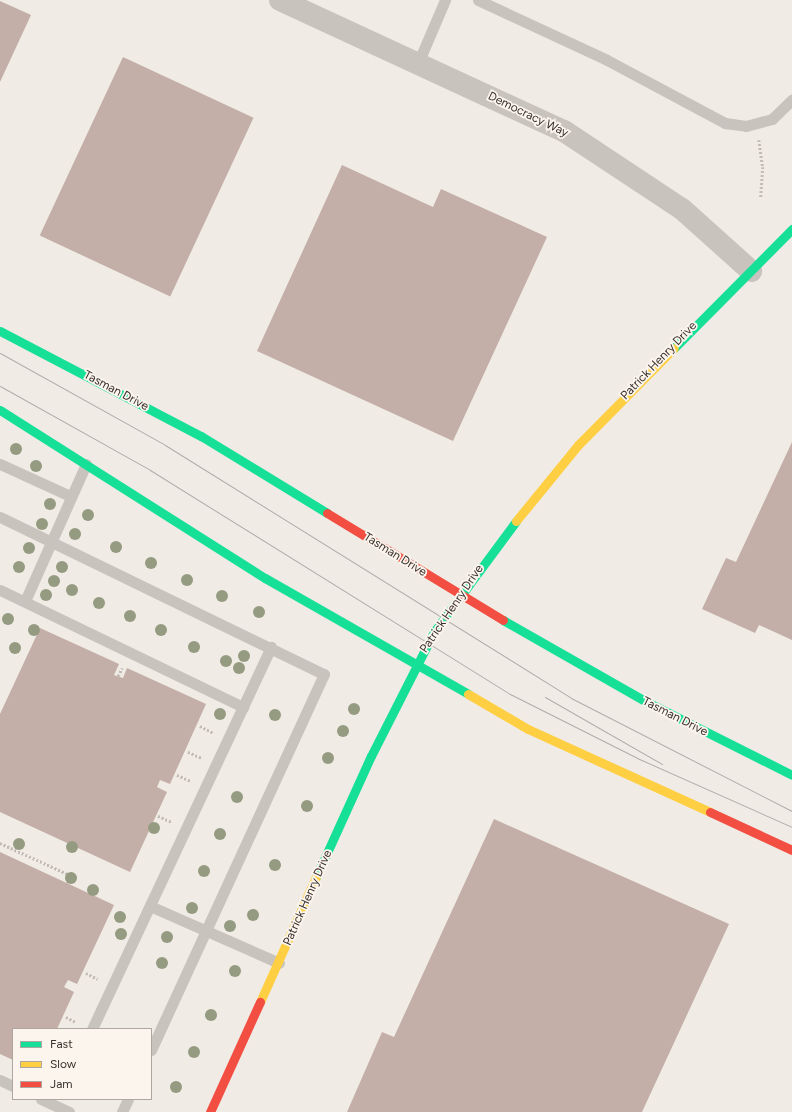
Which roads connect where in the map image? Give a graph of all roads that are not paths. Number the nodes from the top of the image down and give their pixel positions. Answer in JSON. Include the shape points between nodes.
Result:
{"nodes":[{"id":1,"x":280,"y":0,"type":"edge"},
{"id":2,"x":445,"y":0,"type":"edge"},
{"id":3,"x":478,"y":0,"type":"edge"},
{"id":4,"x":418,"y":63,"type":"junction"},
{"id":5,"x":792,"y":100,"type":"edge"},
{"id":6,"x":792,"y":229,"type":"edge"},
{"id":7,"x":751,"y":271,"type":"junction"},
{"id":8,"x":0,"y":331,"type":"edge"},
{"id":9,"x":0,"y":410,"type":"edge"},
{"id":10,"x":0,"y":464,"type":"edge"},
{"id":11,"x":86,"y":464,"type":"junction"},
{"id":12,"x":70,"y":496,"type":"junction"},
{"id":13,"x":0,"y":516,"type":"edge"},
{"id":14,"x":52,"y":540,"type":"junction"},
{"id":15,"x":0,"y":590,"type":"edge"},
{"id":16,"x":460,"y":594,"type":"junction"},
{"id":17,"x":25,"y":602,"type":"junction"},
{"id":18,"x":271,"y":648,"type":"junction"},
{"id":19,"x":415,"y":665,"type":"junction"},
{"id":20,"x":243,"y":707,"type":"junction"},
{"id":21,"x":792,"y":775,"type":"edge"},
{"id":22,"x":792,"y":850,"type":"edge"},
{"id":23,"x":150,"y":906,"type":"junction"},
{"id":24,"x":207,"y":931,"type":"junction"},
{"id":25,"x":279,"y":963,"type":"junction"},
{"id":26,"x":92,"y":1028,"type":"edge"},
{"id":27,"x":152,"y":1048,"type":"edge"},
{"id":28,"x":0,"y":1080,"type":"edge"},
{"id":29,"x":12,"y":1086,"type":"edge"},
{"id":30,"x":43,"y":1100,"type":"edge"},
{"id":31,"x":128,"y":1100,"type":"edge"},
{"id":32,"x":57,"y":1106,"type":"edge"},
{"id":33,"x":69,"y":1112,"type":"edge"},
{"id":34,"x":122,"y":1112,"type":"edge"},
{"id":35,"x":210,"y":1112,"type":"edge"}],
"edges":[{"from":1,"to":4,"type":"street","name":"Democracy Way"},
{"from":2,"to":4,"type":"lane"},
{"from":3,"to":5,"type":"lane","via":[[607,60],[725,123],[746,126],[772,119]]},
{"from":4,"to":7,"type":"street","name":"Democracy Way","via":[[564,131],[616,162],[682,209]]},
{"from":6,"to":7,"type":"main road","name":"Patrick Henry Drive"},
{"from":7,"to":16,"type":"main road","name":"Patrick Henry Drive","via":[[578,444]]},
{"from":8,"to":16,"type":"main road","name":"Tasman Drive","via":[[201,436]]},
{"from":9,"to":11,"type":"main road"},
{"from":10,"to":12,"type":"lane"},
{"from":11,"to":12,"type":"lane"},
{"from":11,"to":19,"type":"main road","via":[[265,578]]},
{"from":12,"to":14,"type":"lane"},
{"from":13,"to":14,"type":"lane"},
{"from":14,"to":17,"type":"lane"},
{"from":14,"to":18,"type":"lane"},
{"from":15,"to":17,"type":"lane"},
{"from":16,"to":19,"type":"main road","name":"Patrick Henry Drive"},
{"from":16,"to":21,"type":"main road","name":"Tasman Drive","via":[[640,699]]},
{"from":17,"to":20,"type":"lane"},
{"from":18,"to":20,"type":"lane"},
{"from":18,"to":24,"type":"lane","via":[[324,674]]},
{"from":19,"to":22,"type":"main road","via":[[578,754]]},
{"from":19,"to":25,"type":"main road","name":"Patrick Henry Drive"},
{"from":20,"to":23,"type":"lane"},
{"from":23,"to":24,"type":"lane"},
{"from":23,"to":26,"type":"lane"},
{"from":24,"to":25,"type":"lane"},
{"from":24,"to":27,"type":"lane"},
{"from":25,"to":35,"type":"main road","name":"Patrick Henry Drive"},
{"from":28,"to":29,"type":"lane"},
{"from":30,"to":32,"type":"lane"},
{"from":31,"to":34,"type":"lane"},
{"from":32,"to":33,"type":"lane"}]}
